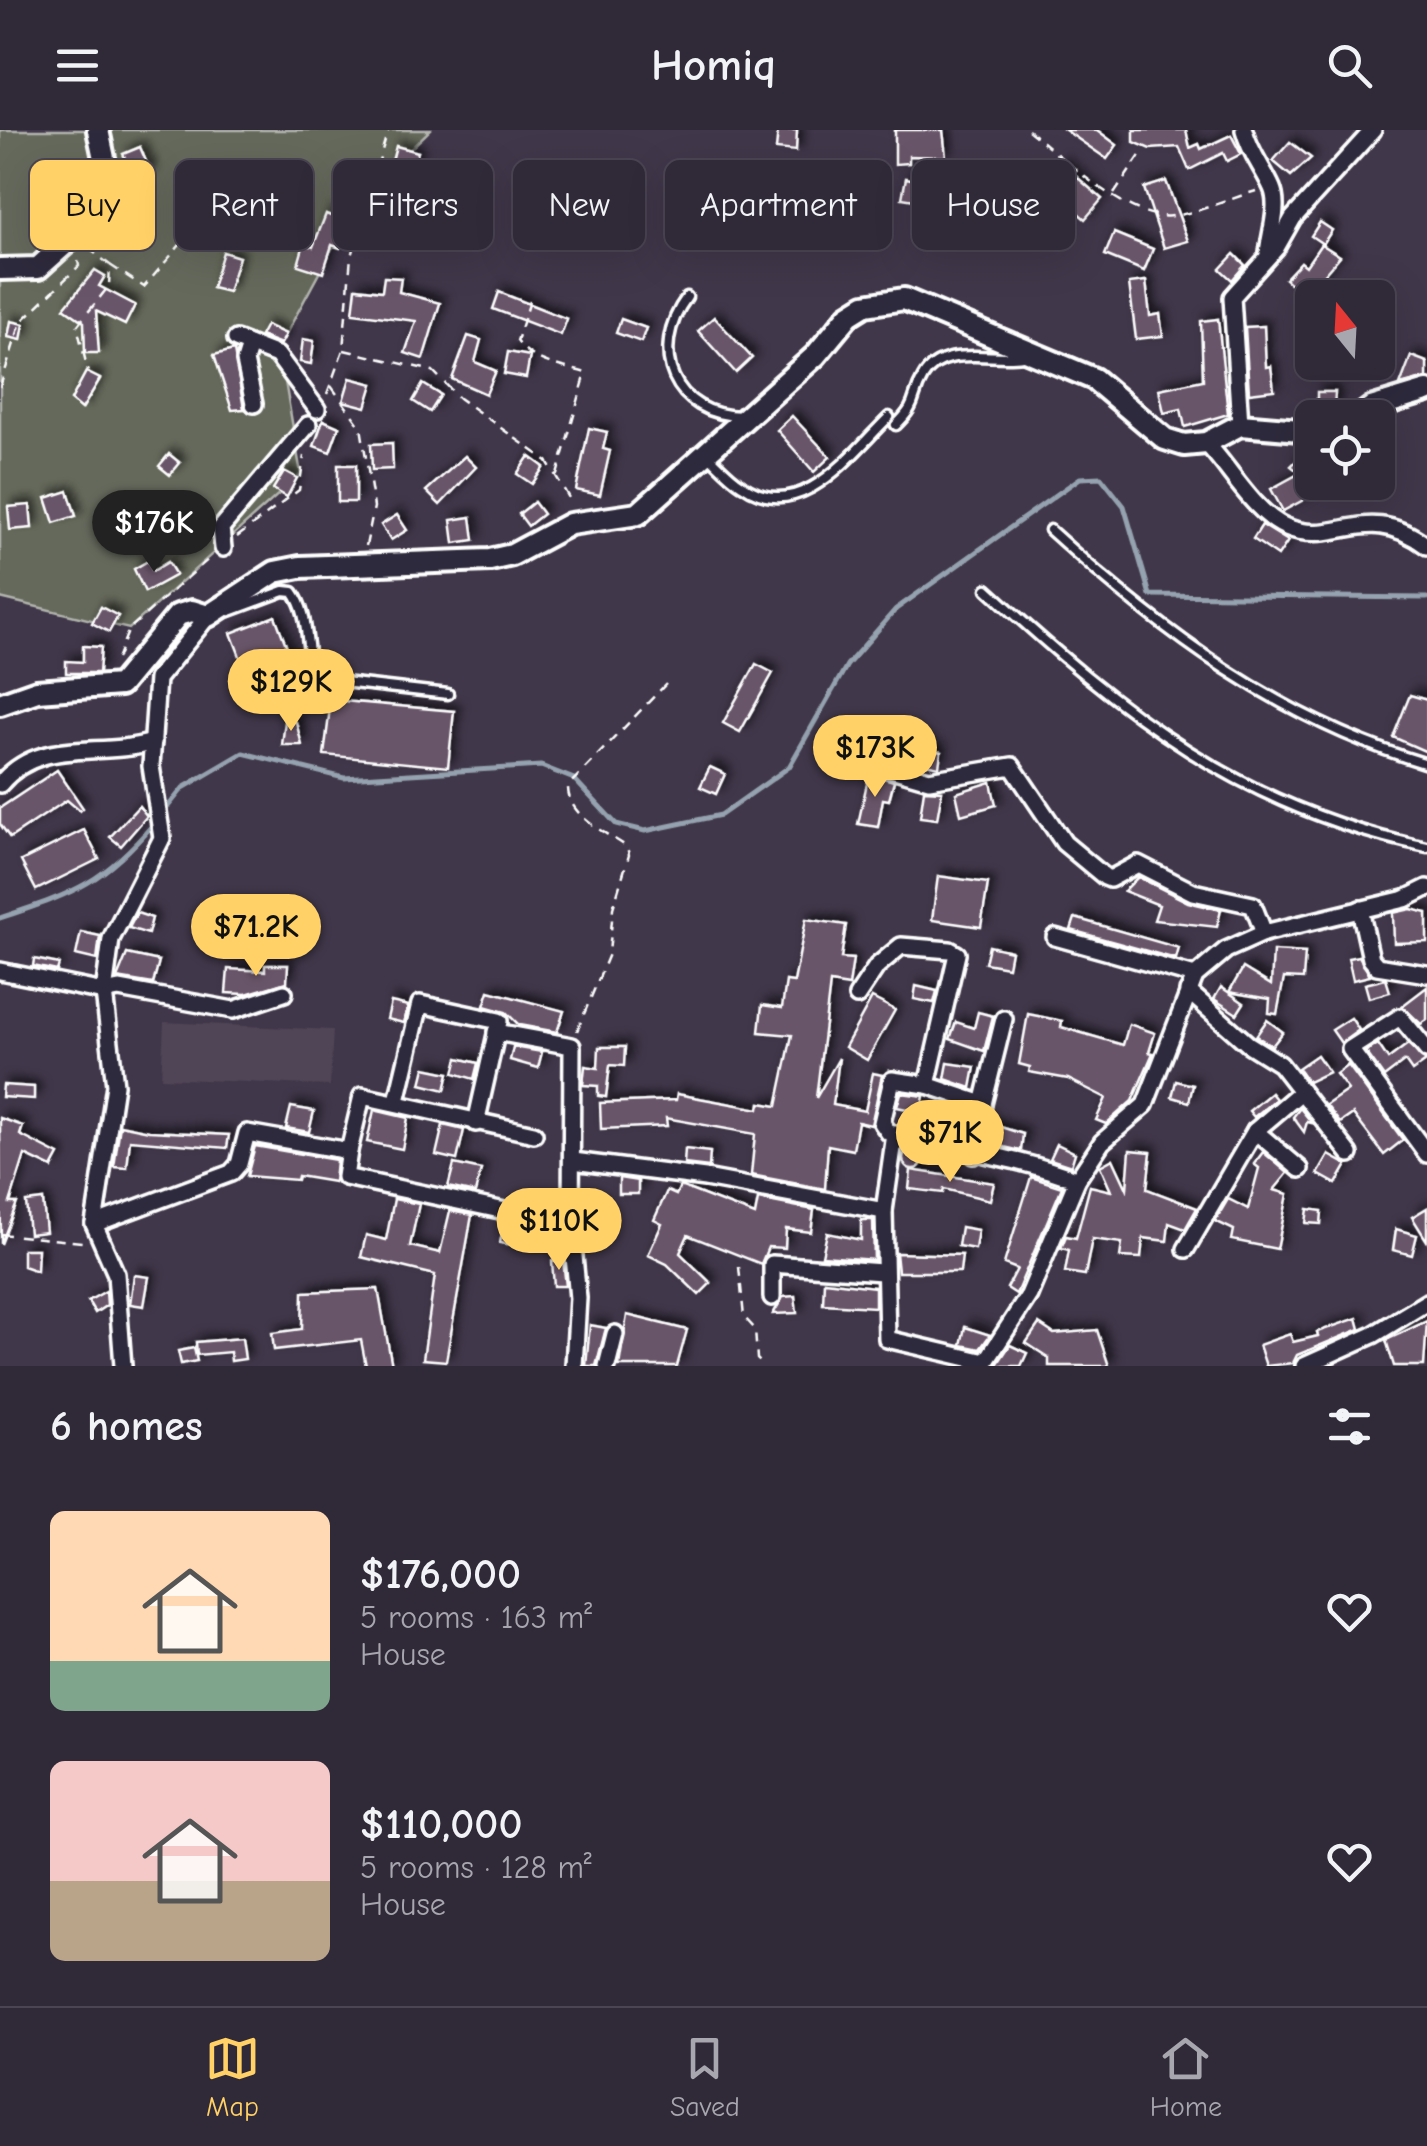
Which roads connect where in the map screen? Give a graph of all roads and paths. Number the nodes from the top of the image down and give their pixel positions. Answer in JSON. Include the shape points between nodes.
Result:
{"nodes":[{"id":1,"x":98,"y":130,"type":"edge"},
{"id":2,"x":388,"y":130,"type":"edge"},
{"id":3,"x":1028,"y":130,"type":"edge"},
{"id":4,"x":1244,"y":130,"type":"edge"},
{"id":5,"x":1373,"y":130,"type":"edge"},
{"id":6,"x":1141,"y":154,"type":"dead end"},
{"id":7,"x":105,"y":160,"type":"edge"},
{"id":8,"x":1272,"y":187,"type":"junction"},
{"id":9,"x":1113,"y":196,"type":"junction"},
{"id":10,"x":60,"y":250,"type":"edge"},
{"id":11,"x":77,"y":250,"type":"edge"},
{"id":12,"x":91,"y":250,"type":"edge"},
{"id":13,"x":176,"y":250,"type":"edge"},
{"id":14,"x":1268,"y":257,"type":"junction"},
{"id":15,"x":110,"y":265,"type":"junction"},
{"id":16,"x":0,"y":269,"type":"edge"},
{"id":17,"x":687,"y":298,"type":"dead end"},
{"id":18,"x":530,"y":301,"type":"dead end"},
{"id":19,"x":342,"y":350,"type":"junction"},
{"id":20,"x":1036,"y":352,"type":"junction"},
{"id":21,"x":88,"y":372,"type":"dead end"},
{"id":22,"x":332,"y":386,"type":"junction"},
{"id":23,"x":0,"y":387,"type":"edge"},
{"id":24,"x":1427,"y":391,"type":"edge"},
{"id":25,"x":1395,"y":401,"type":"edge"},
{"id":26,"x":254,"y":404,"type":"dead end"},
{"id":27,"x":317,"y":410,"type":"joint"},
{"id":28,"x":747,"y":416,"type":"junction"},
{"id":29,"x":308,"y":426,"type":"joint"},
{"id":30,"x":1240,"y":426,"type":"junction"},
{"id":31,"x":1295,"y":431,"type":"edge"},
{"id":32,"x":1206,"y":443,"type":"junction"},
{"id":33,"x":707,"y":454,"type":"junction"},
{"id":34,"x":557,"y":476,"type":"junction"},
{"id":35,"x":582,"y":522,"type":"junction"},
{"id":36,"x":1050,"y":530,"type":"dead end"},
{"id":37,"x":1427,"y":546,"type":"edge"},
{"id":38,"x":223,"y":548,"type":"junction"},
{"id":39,"x":365,"y":548,"type":"dead end"},
{"id":40,"x":988,"y":589,"type":"dead end"},
{"id":41,"x":208,"y":616,"type":"junction"},
{"id":42,"x":666,"y":684,"type":"dead end"},
{"id":43,"x":120,"y":685,"type":"junction"},
{"id":44,"x":448,"y":694,"type":"dead end"},
{"id":45,"x":0,"y":704,"type":"edge"},
{"id":46,"x":153,"y":742,"type":"junction"},
{"id":47,"x":861,"y":760,"type":"dead end"},
{"id":48,"x":1427,"y":764,"type":"edge"},
{"id":49,"x":0,"y":784,"type":"edge"},
{"id":50,"x":1427,"y":848,"type":"edge"},
{"id":51,"x":1427,"y":892,"type":"edge"},
{"id":52,"x":1360,"y":909,"type":"junction"},
{"id":53,"x":1264,"y":933,"type":"junction"},
{"id":54,"x":1055,"y":937,"type":"dead end"},
{"id":55,"x":0,"y":972,"type":"edge"},
{"id":56,"x":1427,"y":974,"type":"edge"},
{"id":57,"x":1192,"y":984,"type":"junction"},
{"id":58,"x":104,"y":992,"type":"junction"},
{"id":59,"x":284,"y":993,"type":"dead end"},
{"id":60,"x":858,"y":996,"type":"dead end"},
{"id":61,"x":1004,"y":1019,"type":"dead end"},
{"id":62,"x":496,"y":1032,"type":"junction"},
{"id":63,"x":572,"y":1046,"type":"junction"},
{"id":64,"x":1427,"y":1050,"type":"edge"},
{"id":65,"x":926,"y":1085,"type":"junction"},
{"id":66,"x":1301,"y":1092,"type":"junction"},
{"id":67,"x":397,"y":1101,"type":"junction"},
{"id":68,"x":983,"y":1104,"type":"junction"},
{"id":69,"x":476,"y":1123,"type":"junction"},
{"id":70,"x":1255,"y":1131,"type":"junction"},
{"id":71,"x":534,"y":1134,"type":"dead end"},
{"id":72,"x":895,"y":1134,"type":"junction"},
{"id":73,"x":350,"y":1151,"type":"junction"},
{"id":74,"x":1350,"y":1154,"type":"dead end"},
{"id":75,"x":1427,"y":1154,"type":"edge"},
{"id":76,"x":974,"y":1155,"type":"junction"},
{"id":77,"x":573,"y":1162,"type":"junction"},
{"id":78,"x":1300,"y":1169,"type":"dead end"},
{"id":79,"x":1078,"y":1180,"type":"junction"},
{"id":80,"x":884,"y":1211,"type":"junction"},
{"id":81,"x":94,"y":1224,"type":"junction"},
{"id":82,"x":571,"y":1225,"type":"junction"},
{"id":83,"x":0,"y":1234,"type":"edge"},
{"id":84,"x":99,"y":1243,"type":"junction"},
{"id":85,"x":1186,"y":1250,"type":"dead end"},
{"id":86,"x":739,"y":1267,"type":"dead end"},
{"id":87,"x":882,"y":1272,"type":"junction"},
{"id":88,"x":772,"y":1298,"type":"dead end"},
{"id":89,"x":1427,"y":1302,"type":"edge"},
{"id":90,"x":615,"y":1334,"type":"dead end"},
{"id":91,"x":984,"y":1364,"type":"edge"},
{"id":92,"x":123,"y":1366,"type":"edge"},
{"id":93,"x":574,"y":1366,"type":"edge"},
{"id":94,"x":607,"y":1366,"type":"edge"},
{"id":95,"x":764,"y":1366,"type":"edge"},
{"id":96,"x":1304,"y":1366,"type":"edge"}],
"edges":[{"from":1,"to":7,"type":"street"},
{"from":2,"to":19,"type":"path","via":[[351,256]]},
{"from":3,"to":9,"type":"path"},
{"from":4,"to":8,"type":"street"},
{"from":5,"to":14,"type":"street","via":[[1293,218]]},
{"from":6,"to":9,"type":"path"},
{"from":8,"to":9,"type":"path","via":[[1172,216],[1152,215]]},
{"from":8,"to":14,"type":"street"},
{"from":10,"to":16,"type":"street","via":[[38,268]]},
{"from":11,"to":23,"type":"path","via":[[79,266],[20,322]]},
{"from":12,"to":15,"type":"path"},
{"from":13,"to":15,"type":"path","via":[[144,287]]},
{"from":14,"to":30,"type":"street","via":[[1232,297]]},
{"from":15,"to":21,"type":"path","via":[[109,286],[78,326]]},
{"from":17,"to":28,"type":"lane","via":[[668,331],[671,370],[700,409]]},
{"from":18,"to":34,"type":"path","via":[[517,341],[521,348],[586,373]]},
{"from":19,"to":22,"type":"path"},
{"from":19,"to":34,"type":"path","via":[[433,371],[458,398],[546,460]]},
{"from":20,"to":28,"type":"street","via":[[904,299],[882,300],[849,315],[815,356]]},
{"from":20,"to":32,"type":"street","via":[[1094,379],[1166,440]]},
{"from":20,"to":33,"type":"lane","via":[[943,360],[921,379],[915,407],[821,483],[791,498],[767,498],[742,486]]},
{"from":22,"to":27,"type":"path"},
{"from":22,"to":39,"type":"path","via":[[361,428],[374,508]]},
{"from":24,"to":25,"type":"street"},
{"from":26,"to":27,"type":"street","via":[[243,342],[288,366]]},
{"from":28,"to":33,"type":"street"},
{"from":29,"to":38,"type":"street","via":[[221,528]]},
{"from":29,"to":38,"type":"path","via":[[300,490]]},
{"from":30,"to":31,"type":"street"},
{"from":30,"to":32,"type":"street"},
{"from":32,"to":37,"type":"street","via":[[1272,519],[1289,529],[1330,531],[1371,522],[1408,532]]},
{"from":33,"to":35,"type":"street","via":[[638,514]]},
{"from":34,"to":35,"type":"path"},
{"from":35,"to":41,"type":"street","via":[[490,560],[335,562],[275,572]]},
{"from":36,"to":48,"type":"lane","via":[[1176,639],[1241,682],[1323,726]]},
{"from":38,"to":43,"type":"path","via":[[128,629],[115,666]]},
{"from":40,"to":50,"type":"lane","via":[[1126,712],[1209,766],[1335,823]]},
{"from":41,"to":43,"type":"street","via":[[192,610],[178,615]]},
{"from":41,"to":44,"type":"lane","via":[[293,592],[317,680]]},
{"from":41,"to":46,"type":"street","via":[[157,679]]},
{"from":42,"to":63,"type":"path","via":[[568,786],[586,820],[627,847],[629,856],[608,954]]},
{"from":43,"to":45,"type":"street","via":[[37,691]]},
{"from":46,"to":49,"type":"street","via":[[124,751],[40,754],[18,764]]},
{"from":46,"to":58,"type":"street","via":[[162,828],[148,873],[111,938]]},
{"from":47,"to":53,"type":"street","via":[[929,780],[1012,766],[1064,843],[1104,877],[1144,866],[1194,892],[1253,905]]},
{"from":51,"to":52,"type":"street"},
{"from":52,"to":53,"type":"street"},
{"from":52,"to":56,"type":"street","via":[[1378,966]]},
{"from":53,"to":57,"type":"street","via":[[1226,950]]},
{"from":54,"to":57,"type":"street"},
{"from":55,"to":58,"type":"street"},
{"from":57,"to":66,"type":"street","via":[[1248,1044],[1271,1054]]},
{"from":57,"to":79,"type":"street","via":[[1145,1105],[1102,1142]]},
{"from":58,"to":59,"type":"street","via":[[119,989],[233,1010]]},
{"from":58,"to":81,"type":"street","via":[[116,1085]]},
{"from":60,"to":65,"type":"street","via":[[877,966],[901,946],[957,954]]},
{"from":61,"to":68,"type":"street"},
{"from":62,"to":63,"type":"street"},
{"from":62,"to":67,"type":"street","via":[[499,1020],[420,1004]]},
{"from":62,"to":69,"type":"street"},
{"from":63,"to":77,"type":"street"},
{"from":64,"to":75,"type":"street","via":[[1400,1017],[1350,1050]]},
{"from":65,"to":68,"type":"street"},
{"from":65,"to":72,"type":"street","via":[[892,1080],[882,1123]]},
{"from":66,"to":70,"type":"street"},
{"from":66,"to":74,"type":"street"},
{"from":67,"to":69,"type":"street"},
{"from":67,"to":73,"type":"street","via":[[362,1096]]},
{"from":68,"to":76,"type":"street"},
{"from":69,"to":71,"type":"street"},
{"from":70,"to":78,"type":"street"},
{"from":70,"to":85,"type":"street"},
{"from":72,"to":76,"type":"street"},
{"from":72,"to":80,"type":"street"},
{"from":73,"to":81,"type":"street","via":[[247,1133],[239,1164],[230,1172]]},
{"from":73,"to":82,"type":"street","via":[[346,1177]]},
{"from":76,"to":79,"type":"street","via":[[1032,1162]]},
{"from":77,"to":80,"type":"street"},
{"from":77,"to":82,"type":"street"},
{"from":79,"to":91,"type":"street","via":[[1029,1296]]},
{"from":80,"to":87,"type":"street"},
{"from":81,"to":84,"type":"street"},
{"from":82,"to":93,"type":"street","via":[[578,1298]]},
{"from":83,"to":84,"type":"path"},
{"from":84,"to":92,"type":"street","via":[[116,1274]]},
{"from":86,"to":95,"type":"path","via":[[744,1317],[756,1329],[757,1359]]},
{"from":87,"to":88,"type":"street","via":[[772,1259]]},
{"from":87,"to":91,"type":"street","via":[[886,1339]]},
{"from":89,"to":96,"type":"street"},
{"from":90,"to":94,"type":"street"}]}
